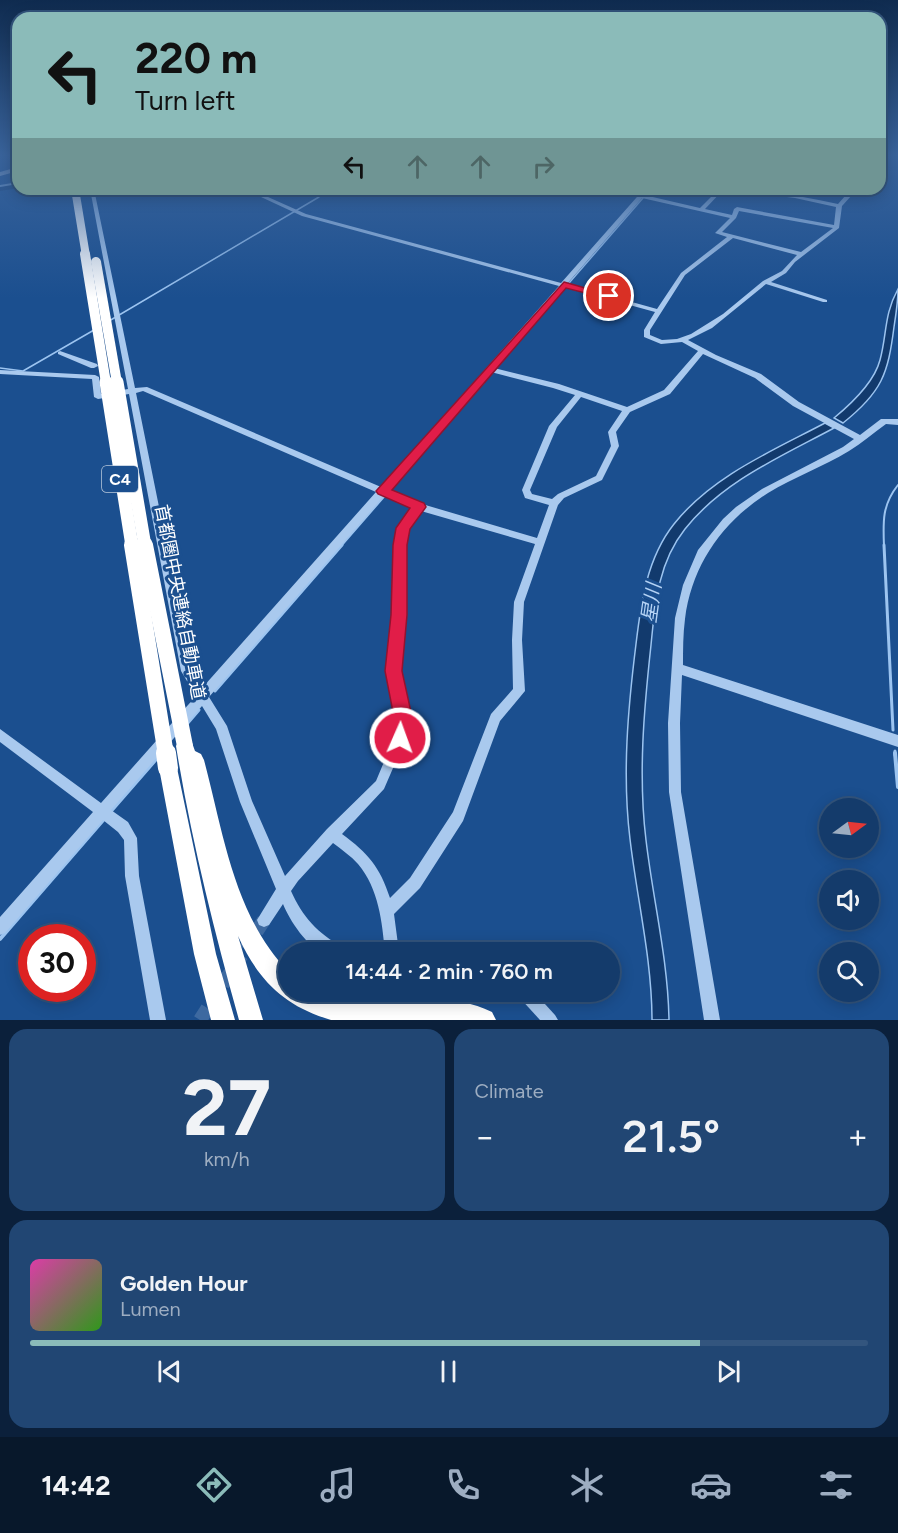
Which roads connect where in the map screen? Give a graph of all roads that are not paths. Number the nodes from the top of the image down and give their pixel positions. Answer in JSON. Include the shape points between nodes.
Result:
{"nodes":[{"id":1,"x":77,"y":203,"type":"edge"},
{"id":2,"x":85,"y":203,"type":"edge"},
{"id":3,"x":95,"y":203,"type":"edge"},
{"id":4,"x":276,"y":203,"type":"edge"},
{"id":5,"x":635,"y":203,"type":"edge"},
{"id":6,"x":678,"y":203,"type":"edge"},
{"id":7,"x":709,"y":203,"type":"edge"},
{"id":8,"x":824,"y":203,"type":"edge"},
{"id":9,"x":842,"y":203,"type":"edge"},
{"id":10,"x":839,"y":206,"type":"junction"},
{"id":11,"x":701,"y":210,"type":"junction"},
{"id":12,"x":734,"y":217,"type":"junction"},
{"id":13,"x":837,"y":227,"type":"junction"},
{"id":14,"x":731,"y":237,"type":"junction"},
{"id":15,"x":802,"y":254,"type":"junction"},
{"id":16,"x":765,"y":282,"type":"junction"},
{"id":17,"x":564,"y":285,"type":"junction"},
{"id":18,"x":825,"y":301,"type":"dead end"},
{"id":19,"x":658,"y":311,"type":"junction"},
{"id":20,"x":682,"y":339,"type":"junction"},
{"id":21,"x":702,"y":351,"type":"junction"},
{"id":22,"x":60,"y":353,"type":"dead end"},
{"id":23,"x":94,"y":366,"type":"dead end"},
{"id":24,"x":489,"y":369,"type":"junction"},
{"id":25,"x":0,"y":372,"type":"edge"},
{"id":26,"x":132,"y":390,"type":"junction"},
{"id":27,"x":580,"y":394,"type":"junction"},
{"id":28,"x":628,"y":410,"type":"junction"},
{"id":29,"x":898,"y":422,"type":"edge"},
{"id":30,"x":861,"y":439,"type":"junction"},
{"id":31,"x":383,"y":491,"type":"junction"},
{"id":32,"x":554,"y":503,"type":"junction"},
{"id":33,"x":419,"y":507,"type":"junction"},
{"id":34,"x":540,"y":542,"type":"junction"},
{"id":35,"x":677,"y":669,"type":"junction"},
{"id":36,"x":202,"y":698,"type":"junction"},
{"id":37,"x":0,"y":735,"type":"edge"},
{"id":38,"x":898,"y":741,"type":"edge"},
{"id":39,"x":188,"y":745,"type":"junction"},
{"id":40,"x":102,"y":813,"type":"junction"},
{"id":41,"x":333,"y":834,"type":"junction"},
{"id":42,"x":284,"y":890,"type":"junction"},
{"id":43,"x":387,"y":911,"type":"junction"},
{"id":44,"x":264,"y":920,"type":"tunnel mouth"},
{"id":45,"x":0,"y":928,"type":"edge"},
{"id":46,"x":324,"y":942,"type":"edge"},
{"id":47,"x":391,"y":942,"type":"edge"},
{"id":48,"x":278,"y":976,"type":"edge"},
{"id":49,"x":311,"y":1002,"type":"edge"},
{"id":50,"x":533,"y":1002,"type":"edge"},
{"id":51,"x":158,"y":1020,"type":"edge"},
{"id":52,"x":223,"y":1020,"type":"edge"},
{"id":53,"x":251,"y":1020,"type":"edge"},
{"id":54,"x":484,"y":1020,"type":"edge"},
{"id":55,"x":550,"y":1020,"type":"edge"},
{"id":56,"x":712,"y":1020,"type":"edge"}],
"edges":[{"from":1,"to":52,"type":"highway","name":"首都圏中央連絡自動車道","number":"C4","bridge":true,"via":[[168,768],[205,954]]},
{"from":2,"to":39,"type":"highway","name":"首都圏中央連絡自動車道","number":"C4","bridge":true,"via":[[164,643]]},
{"from":3,"to":26,"type":"street"},
{"from":4,"to":17,"type":"street","via":[[304,215]]},
{"from":5,"to":17,"type":"street"},
{"from":6,"to":11,"type":"street"},
{"from":7,"to":11,"type":"street"},
{"from":8,"to":10,"type":"street"},
{"from":9,"to":10,"type":"street"},
{"from":10,"to":13,"type":"street"},
{"from":11,"to":12,"type":"street"},
{"from":12,"to":13,"type":"street","via":[[737,208]]},
{"from":12,"to":14,"type":"street","via":[[718,232]]},
{"from":13,"to":15,"type":"street"},
{"from":14,"to":15,"type":"street"},
{"from":14,"to":19,"type":"street","via":[[684,274]]},
{"from":15,"to":16,"type":"street","via":[[785,271]]},
{"from":16,"to":18,"type":"street"},
{"from":16,"to":20,"type":"street","via":[[717,323]]},
{"from":17,"to":19,"type":"street"},
{"from":17,"to":24,"type":"street"},
{"from":19,"to":20,"type":"street","via":[[646,336],[658,342]]},
{"from":20,"to":21,"type":"street"},
{"from":21,"to":28,"type":"street","via":[[667,392]]},
{"from":21,"to":30,"type":"street","via":[[758,376],[817,416]]},
{"from":22,"to":23,"type":"street"},
{"from":24,"to":27,"type":"street"},
{"from":24,"to":31,"type":"street"},
{"from":25,"to":26,"type":"street","via":[[95,377],[98,397]]},
{"from":26,"to":31,"type":"street","via":[[144,388]]},
{"from":26,"to":36,"type":"street","via":[[187,671]]},
{"from":27,"to":28,"type":"street"},
{"from":27,"to":32,"type":"street","via":[[553,426],[526,490],[528,496]]},
{"from":28,"to":32,"type":"street","via":[[612,432],[615,446],[601,476]]},
{"from":29,"to":30,"type":"street","via":[[884,421]]},
{"from":30,"to":35,"type":"street","via":[[765,490],[713,536],[694,569],[683,601]]},
{"from":31,"to":33,"type":"street"},
{"from":31,"to":36,"type":"street"},
{"from":32,"to":34,"type":"street"},
{"from":33,"to":34,"type":"street"},
{"from":33,"to":41,"type":"street","via":[[403,528],[400,545],[394,671],[402,712],[400,738],[380,785]]},
{"from":34,"to":43,"type":"street","via":[[519,602],[519,690],[495,718],[458,816],[414,883]]},
{"from":35,"to":38,"type":"street"},
{"from":35,"to":56,"type":"street","via":[[675,792]]},
{"from":36,"to":40,"type":"street"},
{"from":36,"to":42,"type":"street","via":[[221,726],[246,801]]},
{"from":37,"to":40,"type":"street"},
{"from":39,"to":48,"type":"highway","via":[[241,917],[261,958]]},
{"from":39,"to":53,"type":"highway","via":[[196,810]]},
{"from":40,"to":45,"type":"street"},
{"from":40,"to":51,"type":"street","via":[[123,827],[130,838],[132,876]]},
{"from":41,"to":42,"type":"street"},
{"from":41,"to":43,"type":"street","via":[[364,861]]},
{"from":42,"to":44,"type":"street"},
{"from":42,"to":46,"type":"street","via":[[304,927]]},
{"from":43,"to":47,"type":"street"},
{"from":49,"to":54,"type":"highway","via":[[366,1014],[453,1011]]},
{"from":50,"to":55,"type":"street"}]}
